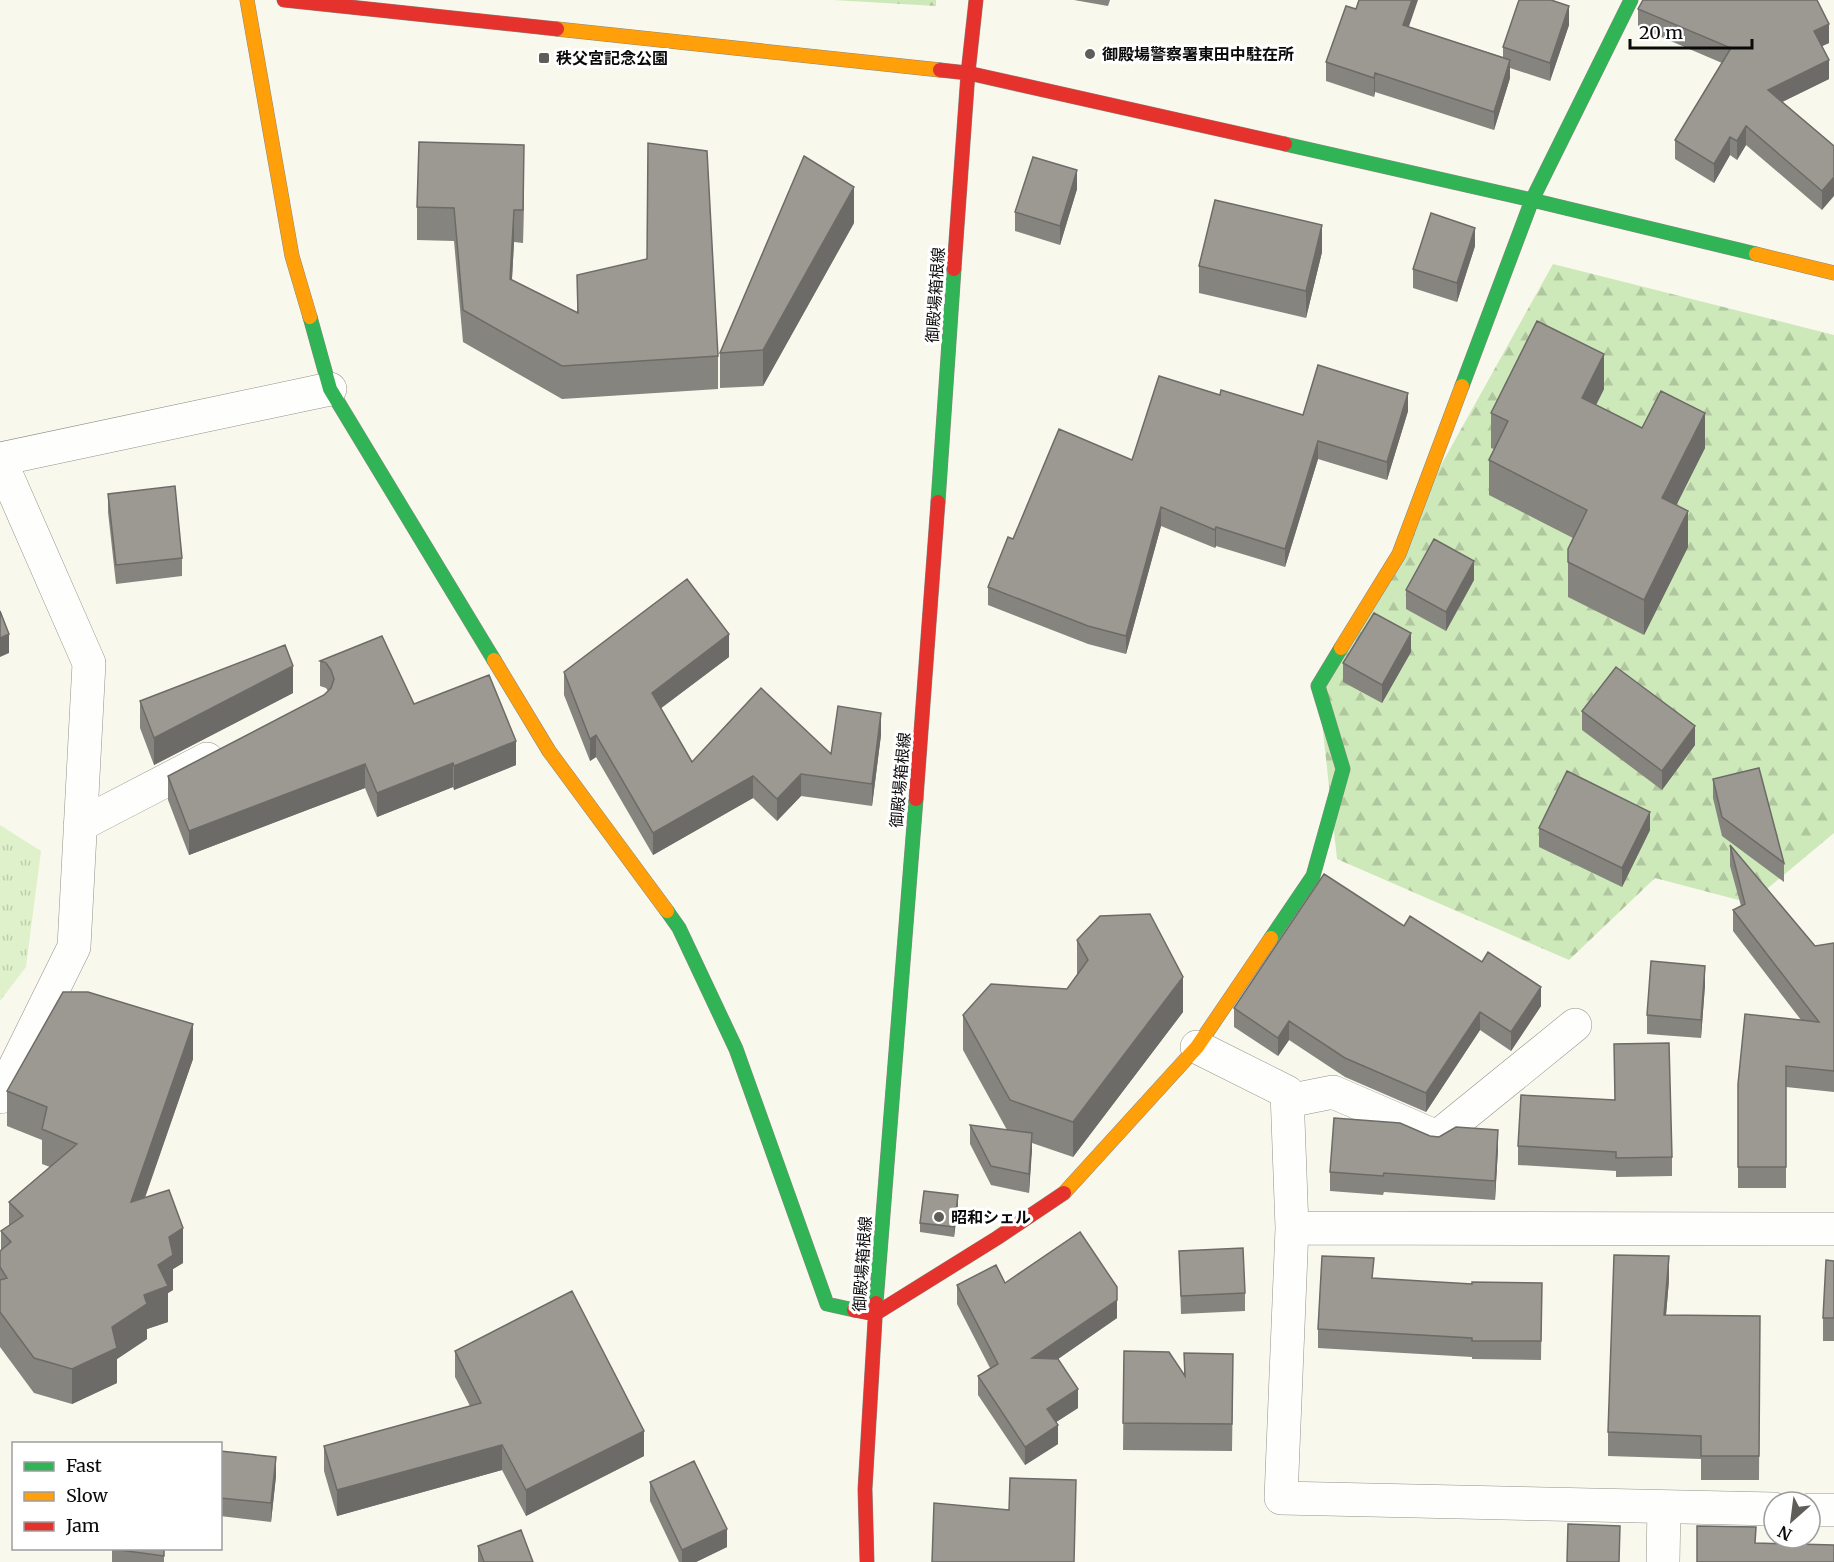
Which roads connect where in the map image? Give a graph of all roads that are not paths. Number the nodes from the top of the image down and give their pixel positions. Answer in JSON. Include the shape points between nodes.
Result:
{"nodes":[{"id":1,"x":247,"y":0,"type":"edge"},
{"id":2,"x":284,"y":0,"type":"edge"},
{"id":3,"x":976,"y":0,"type":"edge"},
{"id":4,"x":1631,"y":0,"type":"edge"},
{"id":5,"x":968,"y":73,"type":"junction"},
{"id":6,"x":1532,"y":200,"type":"junction"},
{"id":7,"x":1834,"y":273,"type":"edge"},
{"id":8,"x":330,"y":389,"type":"junction"},
{"id":9,"x":0,"y":460,"type":"edge"},
{"id":10,"x":234,"y":746,"type":"edge"},
{"id":11,"x":80,"y":825,"type":"junction"},
{"id":12,"x":1575,"y":1025,"type":"dead end"},
{"id":13,"x":1197,"y":1047,"type":"junction"},
{"id":14,"x":0,"y":1097,"type":"edge"},
{"id":15,"x":1288,"y":1101,"type":"junction"},
{"id":16,"x":1292,"y":1228,"type":"junction"},
{"id":17,"x":1834,"y":1229,"type":"edge"},
{"id":18,"x":875,"y":1314,"type":"junction"},
{"id":19,"x":1664,"y":1507,"type":"junction"},
{"id":20,"x":1762,"y":1509,"type":"edge"},
{"id":21,"x":867,"y":1562,"type":"edge"},
{"id":22,"x":1663,"y":1562,"type":"edge"}],
"edges":[{"from":1,"to":8,"type":"street","via":[[292,256]]},
{"from":2,"to":5,"type":"street"},
{"from":3,"to":5,"type":"street","name":"御殿場箱根線"},
{"from":4,"to":6,"type":"street"},
{"from":5,"to":6,"type":"street"},
{"from":5,"to":18,"type":"street","name":"御殿場箱根線"},
{"from":6,"to":7,"type":"street"},
{"from":6,"to":13,"type":"street","via":[[1399,554],[1318,686],[1343,769],[1313,876]]},
{"from":8,"to":9,"type":"street"},
{"from":8,"to":18,"type":"street","via":[[549,751],[679,928],[736,1049],[827,1304]]},
{"from":9,"to":11,"type":"street","via":[[89,663]]},
{"from":10,"to":11,"type":"street"},
{"from":11,"to":14,"type":"street","via":[[74,947]]},
{"from":12,"to":15,"type":"street","via":[[1437,1137],[1333,1092]]},
{"from":13,"to":15,"type":"street","via":[[1287,1092]]},
{"from":13,"to":18,"type":"street","via":[[1069,1190]]},
{"from":15,"to":16,"type":"street"},
{"from":16,"to":17,"type":"street"},
{"from":16,"to":19,"type":"street","via":[[1281,1498]]},
{"from":18,"to":21,"type":"street","name":"御殿場箱根線","via":[[865,1489]]},
{"from":19,"to":20,"type":"street"},
{"from":19,"to":22,"type":"street"}]}
